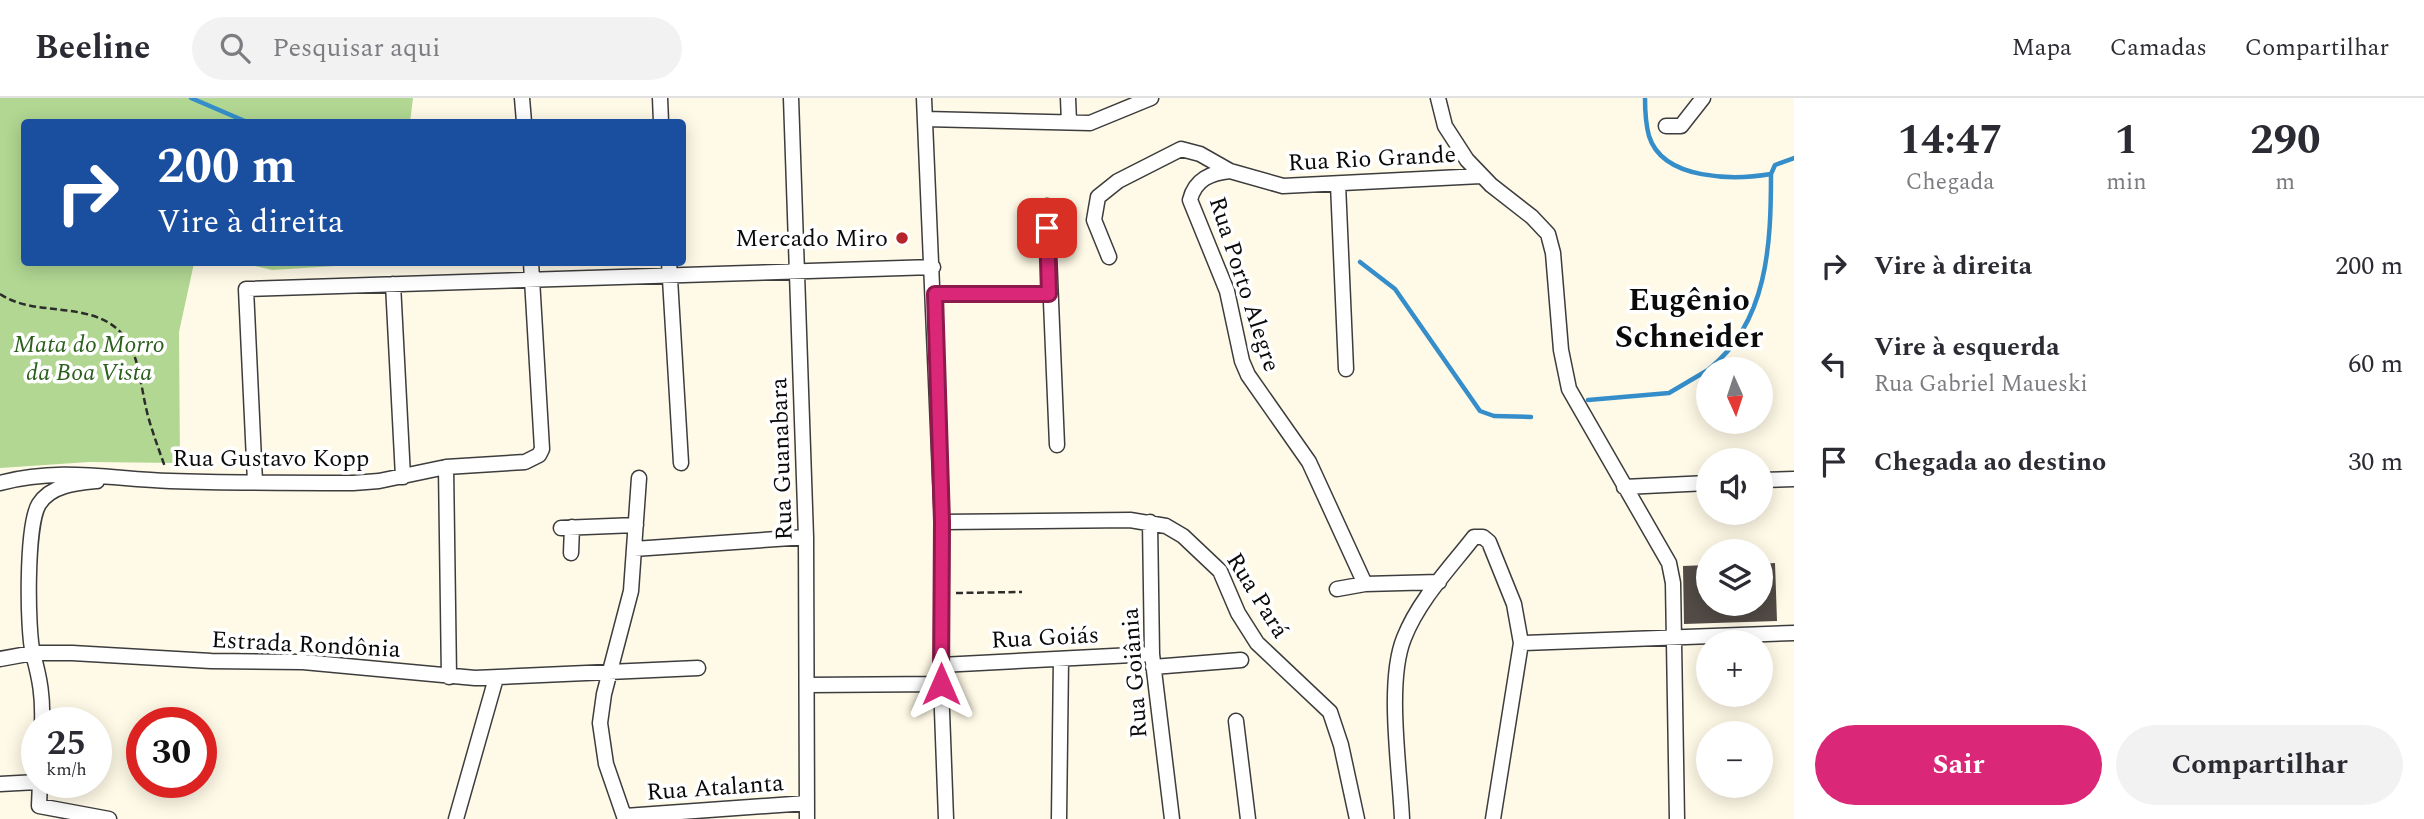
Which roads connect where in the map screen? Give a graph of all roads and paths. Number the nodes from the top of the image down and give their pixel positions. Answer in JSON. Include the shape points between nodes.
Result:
{"nodes":[{"id":1,"x":522,"y":98,"type":"edge"},
{"id":2,"x":660,"y":98,"type":"edge"},
{"id":3,"x":792,"y":98,"type":"edge"},
{"id":4,"x":924,"y":98,"type":"edge"},
{"id":5,"x":1068,"y":98,"type":"edge"},
{"id":6,"x":1151,"y":98,"type":"edge"},
{"id":7,"x":1438,"y":98,"type":"edge"},
{"id":8,"x":1703,"y":98,"type":"edge"},
{"id":9,"x":524,"y":119,"type":"edge"},
{"id":10,"x":661,"y":119,"type":"edge"},
{"id":11,"x":925,"y":119,"type":"junction"},
{"id":12,"x":1069,"y":122,"type":"junction"},
{"id":13,"x":1666,"y":126,"type":"dead end"},
{"id":14,"x":1230,"y":171,"type":"junction"},
{"id":15,"x":1481,"y":176,"type":"junction"},
{"id":16,"x":1338,"y":184,"type":"junction"},
{"id":17,"x":1047,"y":206,"type":"dead end"},
{"id":18,"x":1109,"y":257,"type":"dead end"},
{"id":19,"x":531,"y":266,"type":"edge"},
{"id":20,"x":933,"y":267,"type":"junction"},
{"id":21,"x":670,"y":269,"type":"edge"},
{"id":22,"x":798,"y":271,"type":"junction"},
{"id":23,"x":532,"y":279,"type":"junction"},
{"id":24,"x":393,"y":284,"type":"junction"},
{"id":25,"x":0,"y":294,"type":"edge"},
{"id":26,"x":935,"y":294,"type":"junction"},
{"id":27,"x":1049,"y":294,"type":"junction"},
{"id":28,"x":1346,"y":369,"type":"dead end"},
{"id":29,"x":1057,"y":445,"type":"dead end"},
{"id":30,"x":681,"y":463,"type":"dead end"},
{"id":31,"x":446,"y":467,"type":"junction"},
{"id":32,"x":403,"y":477,"type":"junction"},
{"id":33,"x":126,"y":478,"type":"junction"},
{"id":34,"x":639,"y":478,"type":"dead end"},
{"id":35,"x":1794,"y":479,"type":"edge"},
{"id":36,"x":1773,"y":480,"type":"edge"},
{"id":37,"x":170,"y":481,"type":"junction"},
{"id":38,"x":256,"y":482,"type":"junction"},
{"id":39,"x":0,"y":483,"type":"edge"},
{"id":40,"x":1696,"y":484,"type":"edge"},
{"id":41,"x":1625,"y":487,"type":"junction"},
{"id":42,"x":942,"y":522,"type":"junction"},
{"id":43,"x":1150,"y":522,"type":"junction"},
{"id":44,"x":635,"y":525,"type":"junction"},
{"id":45,"x":806,"y":537,"type":"junction"},
{"id":46,"x":634,"y":549,"type":"junction"},
{"id":47,"x":571,"y":553,"type":"dead end"},
{"id":48,"x":1439,"y":582,"type":"junction"},
{"id":49,"x":1365,"y":584,"type":"junction"},
{"id":50,"x":1337,"y":589,"type":"dead end"},
{"id":51,"x":1022,"y":592,"type":"dead end"},
{"id":52,"x":942,"y":593,"type":"junction"},
{"id":53,"x":1794,"y":633,"type":"edge"},
{"id":54,"x":1674,"y":638,"type":"junction"},
{"id":55,"x":1521,"y":643,"type":"junction"},
{"id":56,"x":33,"y":653,"type":"junction"},
{"id":57,"x":0,"y":659,"type":"edge"},
{"id":58,"x":1061,"y":659,"type":"junction"},
{"id":59,"x":1152,"y":660,"type":"junction"},
{"id":60,"x":1241,"y":660,"type":"dead end"},
{"id":61,"x":941,"y":665,"type":"junction"},
{"id":62,"x":698,"y":668,"type":"dead end"},
{"id":63,"x":610,"y":673,"type":"junction"},
{"id":64,"x":449,"y":677,"type":"junction"},
{"id":65,"x":496,"y":678,"type":"junction"},
{"id":66,"x":941,"y":684,"type":"junction"},
{"id":67,"x":808,"y":685,"type":"junction"},
{"id":68,"x":42,"y":707,"type":"edge"},
{"id":69,"x":1236,"y":721,"type":"dead end"},
{"id":70,"x":21,"y":782,"type":"edge"},
{"id":71,"x":0,"y":783,"type":"edge"},
{"id":72,"x":39,"y":798,"type":"edge"},
{"id":73,"x":807,"y":803,"type":"junction"},
{"id":74,"x":625,"y":818,"type":"edge"},
{"id":75,"x":109,"y":819,"type":"edge"},
{"id":76,"x":456,"y":819,"type":"edge"},
{"id":77,"x":807,"y":819,"type":"edge"},
{"id":78,"x":946,"y":819,"type":"edge"},
{"id":79,"x":1059,"y":819,"type":"edge"},
{"id":80,"x":1171,"y":819,"type":"edge"},
{"id":81,"x":1248,"y":819,"type":"edge"},
{"id":82,"x":1357,"y":819,"type":"edge"},
{"id":83,"x":1402,"y":819,"type":"edge"},
{"id":84,"x":1493,"y":819,"type":"edge"},
{"id":85,"x":1677,"y":819,"type":"edge"}],
"edges":[{"from":1,"to":9,"type":"street"},
{"from":2,"to":10,"type":"street"},
{"from":3,"to":22,"type":"street","name":"Rua Guanabara"},
{"from":4,"to":11,"type":"street"},
{"from":5,"to":12,"type":"street"},
{"from":6,"to":12,"type":"street","via":[[1100,121]]},
{"from":7,"to":15,"type":"street","via":[[1445,126]]},
{"from":8,"to":13,"type":"street","via":[[1681,126]]},
{"from":11,"to":12,"type":"street"},
{"from":11,"to":20,"type":"street"},
{"from":14,"to":16,"type":"street","name":"Rua Rio Grande","via":[[1283,186]]},
{"from":14,"to":18,"type":"street","name":"Rua Rio Grande","via":[[1181,149],[1106,189],[1098,197],[1094,220]]},
{"from":14,"to":49,"type":"street","name":"Rua Porto Alegre","via":[[1214,173],[1198,184],[1192,191],[1192,210],[1227,291],[1248,375],[1309,461]]},
{"from":15,"to":16,"type":"street","name":"Rua Rio Grande"},
{"from":15,"to":41,"type":"street","via":[[1548,234],[1569,389]]},
{"from":16,"to":28,"type":"street"},
{"from":17,"to":27,"type":"street"},
{"from":19,"to":23,"type":"street"},
{"from":20,"to":22,"type":"street"},
{"from":20,"to":26,"type":"street"},
{"from":21,"to":22,"type":"street"},
{"from":21,"to":23,"type":"street"},
{"from":21,"to":30,"type":"street"},
{"from":22,"to":45,"type":"street","name":"Rua Guanabara"},
{"from":23,"to":24,"type":"street"},
{"from":23,"to":31,"type":"street","name":"Rua Gustavo Kopp","via":[[542,449],[524,462]]},
{"from":24,"to":32,"type":"street"},
{"from":24,"to":38,"type":"street","via":[[246,289]]},
{"from":25,"to":37,"type":"path","via":[[13,303],[85,313],[115,327],[133,347],[139,362],[148,415]]},
{"from":26,"to":27,"type":"street"},
{"from":26,"to":42,"type":"street"},
{"from":27,"to":29,"type":"street"},
{"from":31,"to":32,"type":"street","name":"Rua Gustavo Kopp"},
{"from":31,"to":64,"type":"street"},
{"from":32,"to":38,"type":"street","name":"Rua Gustavo Kopp","via":[[353,483]]},
{"from":33,"to":37,"type":"street","name":"Rua Gustavo Kopp"},
{"from":33,"to":39,"type":"street","name":"Rua Gustavo Kopp","via":[[52,473]]},
{"from":33,"to":56,"type":"street","via":[[62,487],[39,503],[29,547]]},
{"from":34,"to":44,"type":"street"},
{"from":35,"to":36,"type":"street"},
{"from":37,"to":38,"type":"street","name":"Rua Gustavo Kopp"},
{"from":40,"to":41,"type":"street"},
{"from":41,"to":54,"type":"street","via":[[1669,563]]},
{"from":42,"to":43,"type":"street","name":"Rua Pará"},
{"from":42,"to":52,"type":"street"},
{"from":43,"to":59,"type":"street","name":"Rua Goiânia"},
{"from":43,"to":82,"type":"street","name":"Rua Pará","via":[[1183,536],[1208,557],[1227,582],[1238,613],[1257,643],[1329,712]]},
{"from":44,"to":46,"type":"street"},
{"from":44,"to":47,"type":"street","via":[[566,527]]},
{"from":45,"to":46,"type":"street"},
{"from":45,"to":67,"type":"street","name":"Rua Guanabara"},
{"from":46,"to":63,"type":"street","via":[[629,607]]},
{"from":48,"to":49,"type":"street"},
{"from":48,"to":55,"type":"street","via":[[1474,537],[1483,537],[1514,604]]},
{"from":48,"to":83,"type":"street","via":[[1403,639],[1396,670]]},
{"from":49,"to":50,"type":"street"},
{"from":51,"to":52,"type":"path"},
{"from":52,"to":61,"type":"street"},
{"from":53,"to":54,"type":"street"},
{"from":54,"to":55,"type":"street"},
{"from":54,"to":85,"type":"street"},
{"from":55,"to":84,"type":"street"},
{"from":56,"to":57,"type":"street","name":"Estrada Rondônia"},
{"from":56,"to":64,"type":"street","name":"Estrada Rondônia","via":[[303,662]]},
{"from":56,"to":68,"type":"street","via":[[41,677]]},
{"from":58,"to":59,"type":"street","name":"Rua Goiás"},
{"from":58,"to":61,"type":"street","name":"Rua Goiás"},
{"from":58,"to":79,"type":"street"},
{"from":59,"to":60,"type":"street","name":"Rua Goiás"},
{"from":59,"to":80,"type":"street","name":"Rua Goiânia"},
{"from":61,"to":66,"type":"street"},
{"from":62,"to":63,"type":"street","name":"Estrada Rondônia"},
{"from":63,"to":65,"type":"street","name":"Estrada Rondônia"},
{"from":63,"to":74,"type":"street","via":[[602,708],[602,744]]},
{"from":64,"to":65,"type":"street","name":"Estrada Rondônia"},
{"from":65,"to":76,"type":"street"},
{"from":66,"to":67,"type":"street"},
{"from":66,"to":78,"type":"street"},
{"from":67,"to":73,"type":"street","name":"Rua Guanabara"},
{"from":69,"to":81,"type":"street"},
{"from":70,"to":71,"type":"street"},
{"from":72,"to":75,"type":"street","via":[[39,806]]},
{"from":73,"to":74,"type":"street","name":"Rua Atalanta"},
{"from":73,"to":77,"type":"street","name":"Rua Guanabara"}]}
